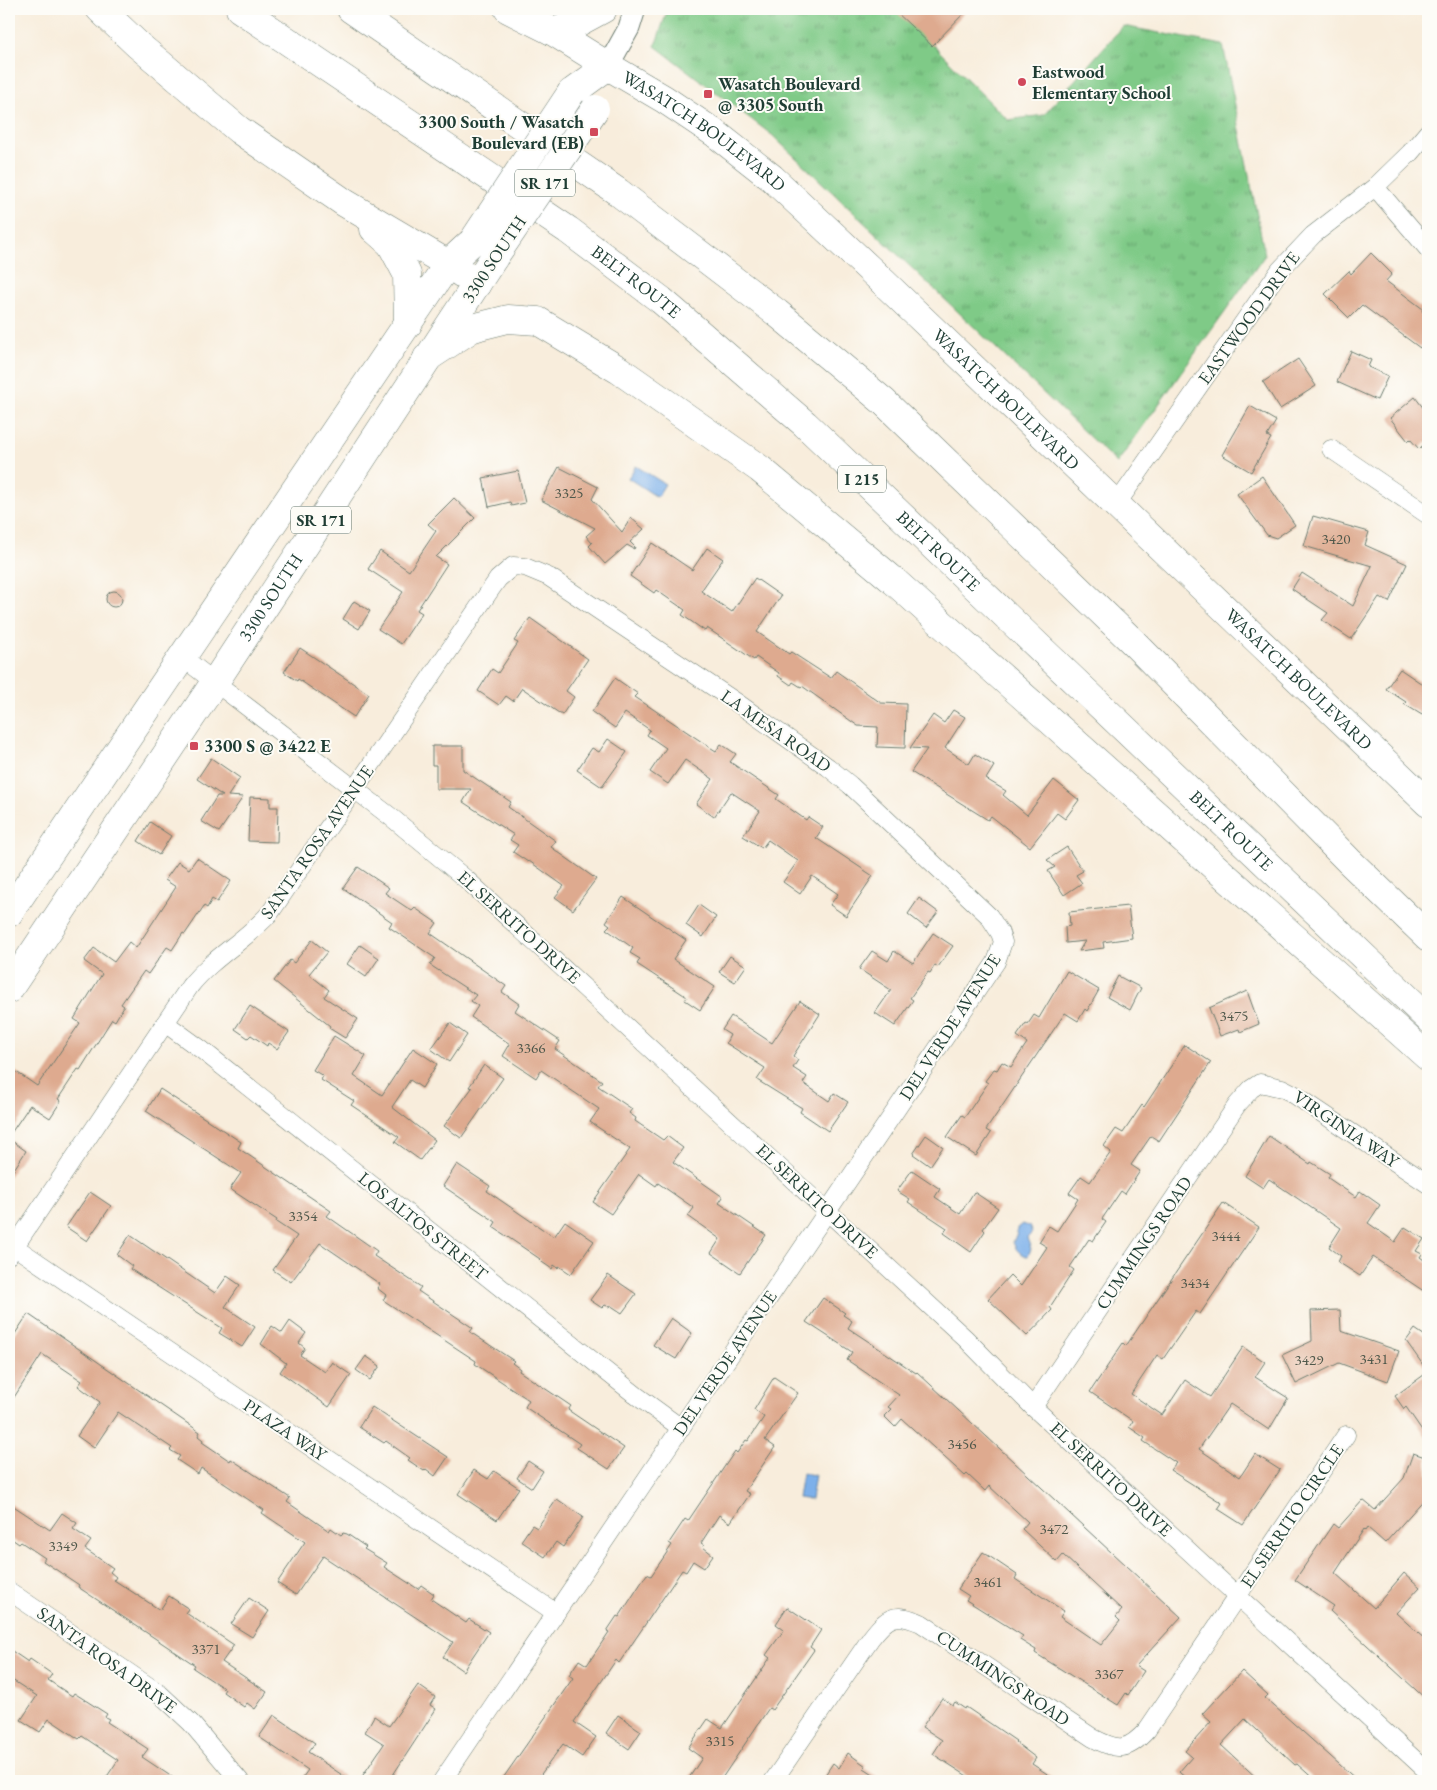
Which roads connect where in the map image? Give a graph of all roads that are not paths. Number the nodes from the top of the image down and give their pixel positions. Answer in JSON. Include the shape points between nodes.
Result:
{"nodes":[{"id":1,"x":100,"y":9,"type":"edge"},
{"id":2,"x":240,"y":9,"type":"edge"},
{"id":3,"x":351,"y":9,"type":"edge"},
{"id":4,"x":508,"y":9,"type":"edge"},
{"id":5,"x":603,"y":9,"type":"edge"},
{"id":6,"x":635,"y":9,"type":"edge"},
{"id":7,"x":552,"y":31,"type":"junction"},
{"id":8,"x":608,"y":66,"type":"junction"},
{"id":9,"x":1428,"y":132,"type":"edge"},
{"id":10,"x":1375,"y":187,"type":"junction"},
{"id":11,"x":345,"y":203,"type":"junction"},
{"id":12,"x":1428,"y":249,"type":"edge"},
{"id":13,"x":448,"y":264,"type":"junction"},
{"id":14,"x":477,"y":284,"type":"junction"},
{"id":15,"x":408,"y":324,"type":"junction"},
{"id":16,"x":427,"y":358,"type":"junction"},
{"id":17,"x":1331,"y":449,"type":"dead end"},
{"id":18,"x":1116,"y":505,"type":"junction"},
{"id":19,"x":1428,"y":515,"type":"edge"},
{"id":20,"x":513,"y":566,"type":"joint"},
{"id":21,"x":182,"y":657,"type":"junction"},
{"id":22,"x":215,"y":682,"type":"junction"},
{"id":23,"x":354,"y":790,"type":"junction"},
{"id":24,"x":1428,"y":803,"type":"edge"},
{"id":25,"x":9,"y":914,"type":"edge"},
{"id":26,"x":1428,"y":937,"type":"edge"},
{"id":27,"x":1003,"y":942,"type":"joint"},
{"id":28,"x":9,"y":988,"type":"edge"},
{"id":29,"x":1428,"y":1018,"type":"edge"},
{"id":30,"x":165,"y":1023,"type":"junction"},
{"id":31,"x":1428,"y":1057,"type":"edge"},
{"id":32,"x":1260,"y":1083,"type":"joint"},
{"id":33,"x":1428,"y":1184,"type":"edge"},
{"id":34,"x":828,"y":1210,"type":"junction"},
{"id":35,"x":12,"y":1251,"type":"edge"},
{"id":36,"x":1033,"y":1407,"type":"junction"},
{"id":37,"x":681,"y":1428,"type":"junction"},
{"id":38,"x":1346,"y":1435,"type":"dead end"},
{"id":39,"x":9,"y":1591,"type":"edge"},
{"id":40,"x":1238,"y":1597,"type":"junction"},
{"id":41,"x":556,"y":1613,"type":"junction"},
{"id":42,"x":1428,"y":1772,"type":"edge"},
{"id":43,"x":1428,"y":1778,"type":"edge"},
{"id":44,"x":240,"y":1781,"type":"edge"},
{"id":45,"x":442,"y":1781,"type":"edge"},
{"id":46,"x":774,"y":1781,"type":"edge"},
{"id":47,"x":1426,"y":1781,"type":"edge"}],
"edges":[{"from":1,"to":11,"type":"main road","via":[[239,130]]},
{"from":2,"to":29,"type":"main road","name":"BELT ROUTE","number":"I 215","via":[[568,230],[662,300],[805,424]]},
{"from":3,"to":26,"type":"main road","via":[[618,192],[777,313],[884,402],[1133,642]]},
{"from":4,"to":7,"type":"main road"},
{"from":5,"to":7,"type":"main road"},
{"from":6,"to":8,"type":"street","name":"WASATCH BOULEVARD"},
{"from":7,"to":8,"type":"main road"},
{"from":8,"to":13,"type":"main road","name":"3300 SOUTH","number":"SR 171","bridge":true,"via":[[571,94],[473,241]]},
{"from":8,"to":14,"type":"main road","name":"3300 SOUTH","number":"SR 171","bridge":true,"via":[[595,109]]},
{"from":8,"to":18,"type":"main road","name":"WASATCH BOULEVARD","via":[[716,134],[772,178]]},
{"from":9,"to":10,"type":"street","name":"EASTWOOD DRIVE"},
{"from":10,"to":12,"type":"street"},
{"from":10,"to":18,"type":"street","name":"EASTWOOD DRIVE","via":[[1313,235],[1280,270]]},
{"from":11,"to":13,"type":"main road"},
{"from":11,"to":15,"type":"main road","via":[[391,244],[407,274]]},
{"from":13,"to":14,"type":"main road"},
{"from":13,"to":15,"type":"main road","name":"3300 SOUTH","number":"SR 171"},
{"from":14,"to":16,"type":"main road","name":"3300 SOUTH","number":"SR 171"},
{"from":15,"to":21,"type":"main road","name":"3300 SOUTH","number":"SR 171"},
{"from":16,"to":22,"type":"main road","name":"3300 SOUTH","number":"SR 171"},
{"from":16,"to":31,"type":"main road","via":[[471,329],[508,320],[538,321],[618,370],[760,468],[894,581]]},
{"from":17,"to":19,"type":"street"},
{"from":18,"to":24,"type":"main road","name":"WASATCH BOULEVARD"},
{"from":20,"to":23,"type":"street","name":"SANTA ROSA AVENUE","via":[[498,579]]},
{"from":20,"to":27,"type":"street","name":"LA MESA ROAD","via":[[525,567],[549,577],[807,750],[850,785],[990,916]]},
{"from":21,"to":22,"type":"street","name":"EL SERRITO DRIVE"},
{"from":21,"to":25,"type":"main road","name":"3300 SOUTH","number":"SR 171"},
{"from":22,"to":23,"type":"street","name":"EL SERRITO DRIVE"},
{"from":22,"to":28,"type":"main road","name":"3300 SOUTH","number":"SR 171"},
{"from":23,"to":30,"type":"street","name":"SANTA ROSA AVENUE","via":[[270,913],[207,966]]},
{"from":23,"to":34,"type":"street","name":"EL SERRITO DRIVE","via":[[481,892]]},
{"from":27,"to":34,"type":"street","name":"DEL VERDE AVENUE","via":[[990,971]]},
{"from":30,"to":35,"type":"street","name":"SANTA ROSA AVENUE"},
{"from":30,"to":37,"type":"street","name":"LOS ALTOS STREET"},
{"from":32,"to":33,"type":"street","name":"VIRGINIA WAY","via":[[1292,1093]]},
{"from":32,"to":36,"type":"street","name":"CUMMINGS ROAD","via":[[1237,1105]]},
{"from":34,"to":36,"type":"street","name":"EL SERRITO DRIVE","via":[[965,1338]]},
{"from":34,"to":37,"type":"street","name":"DEL VERDE AVENUE"},
{"from":35,"to":41,"type":"street","name":"PLAZA WAY"},
{"from":36,"to":40,"type":"street","name":"EL SERRITO DRIVE"},
{"from":37,"to":41,"type":"street","name":"DEL VERDE AVENUE"},
{"from":38,"to":40,"type":"street","name":"EL SERRITO CIRCLE"},
{"from":39,"to":44,"type":"street","name":"SANTA ROSA DRIVE","via":[[166,1698]]},
{"from":40,"to":42,"type":"street","name":"EL SERRITO DRIVE"},
{"from":40,"to":46,"type":"street","name":"CUMMINGS ROAD","via":[[1147,1730],[1130,1745],[1121,1748],[1093,1738],[921,1623],[895,1616],[871,1638]]},
{"from":41,"to":45,"type":"street","name":"DEL VERDE AVENUE"},
{"from":43,"to":47,"type":"street"}]}
